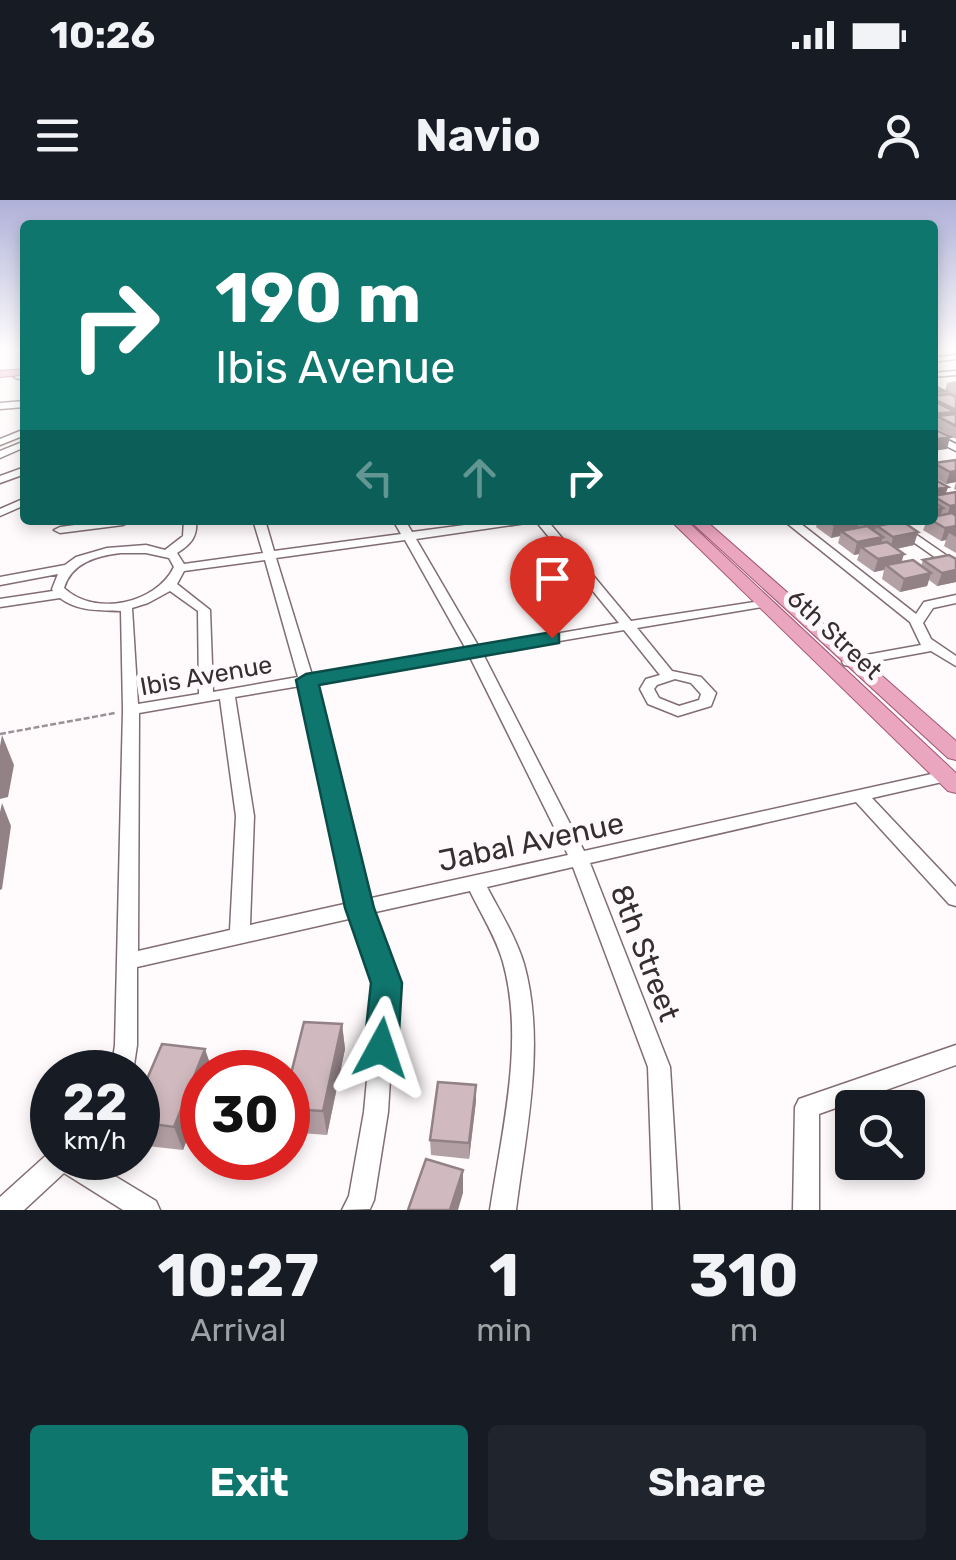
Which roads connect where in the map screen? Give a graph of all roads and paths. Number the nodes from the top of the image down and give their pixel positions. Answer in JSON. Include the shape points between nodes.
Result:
{"nodes":[{"id":1,"x":10,"y":428,"type":"dead end"},
{"id":2,"x":20,"y":431,"type":"edge"},
{"id":3,"x":95,"y":525,"type":"edge"},
{"id":4,"x":122,"y":525,"type":"edge"},
{"id":5,"x":192,"y":525,"type":"edge"},
{"id":6,"x":261,"y":525,"type":"edge"},
{"id":7,"x":450,"y":525,"type":"edge"},
{"id":8,"x":545,"y":525,"type":"edge"},
{"id":9,"x":682,"y":525,"type":"edge"},
{"id":10,"x":701,"y":525,"type":"edge"},
{"id":11,"x":795,"y":525,"type":"edge"},
{"id":12,"x":895,"y":525,"type":"edge"},
{"id":13,"x":404,"y":528,"type":"edge"},
{"id":14,"x":60,"y":530,"type":"dead end"},
{"id":15,"x":119,"y":550,"type":"junction"},
{"id":16,"x":168,"y":554,"type":"junction"},
{"id":17,"x":271,"y":556,"type":"junction"},
{"id":18,"x":68,"y":568,"type":"junction"},
{"id":19,"x":180,"y":568,"type":"junction"},
{"id":20,"x":956,"y":568,"type":"edge"},
{"id":21,"x":0,"y":582,"type":"edge"},
{"id":22,"x":170,"y":585,"type":"junction"},
{"id":23,"x":60,"y":594,"type":"junction"},
{"id":24,"x":956,"y":599,"type":"edge"},
{"id":25,"x":0,"y":603,"type":"edge"},
{"id":26,"x":762,"y":603,"type":"junction"},
{"id":27,"x":120,"y":604,"type":"junction"},
{"id":28,"x":916,"y":620,"type":"junction"},
{"id":29,"x":630,"y":625,"type":"junction"},
{"id":30,"x":932,"y":648,"type":"junction"},
{"id":31,"x":474,"y":652,"type":"junction"},
{"id":32,"x":849,"y":662,"type":"junction"},
{"id":33,"x":956,"y":662,"type":"edge"},
{"id":34,"x":668,"y":675,"type":"dead end"},
{"id":35,"x":306,"y":680,"type":"junction"},
{"id":36,"x":227,"y":694,"type":"junction"},
{"id":37,"x":206,"y":698,"type":"junction"},
{"id":38,"x":131,"y":710,"type":"junction"},
{"id":39,"x":0,"y":734,"type":"edge"},
{"id":40,"x":956,"y":754,"type":"edge"},
{"id":41,"x":950,"y":781,"type":"edge"},
{"id":42,"x":859,"y":795,"type":"junction"},
{"id":43,"x":580,"y":861,"type":"junction"},
{"id":44,"x":476,"y":883,"type":"junction"},
{"id":45,"x":956,"y":899,"type":"edge"},
{"id":46,"x":359,"y":908,"type":"junction"},
{"id":47,"x":240,"y":935,"type":"junction"},
{"id":48,"x":128,"y":961,"type":"junction"},
{"id":49,"x":123,"y":1050,"type":"edge"},
{"id":50,"x":956,"y":1054,"type":"edge"},
{"id":51,"x":38,"y":1180,"type":"edge"},
{"id":52,"x":98,"y":1180,"type":"edge"},
{"id":53,"x":6,"y":1210,"type":"edge"},
{"id":54,"x":147,"y":1210,"type":"edge"},
{"id":55,"x":355,"y":1210,"type":"edge"},
{"id":56,"x":502,"y":1210,"type":"edge"},
{"id":57,"x":666,"y":1210,"type":"edge"},
{"id":58,"x":806,"y":1210,"type":"edge"}],
"edges":[{"from":1,"to":2,"type":"street"},
{"from":3,"to":14,"type":"street"},
{"from":4,"to":15,"type":"street"},
{"from":5,"to":16,"type":"street","via":[[188,540]]},
{"from":6,"to":17,"type":"street"},
{"from":7,"to":13,"type":"street"},
{"from":8,"to":29,"type":"street"},
{"from":9,"to":26,"type":"main road","name":"6th Street"},
{"from":10,"to":32,"type":"main road","name":"6th Street"},
{"from":11,"to":28,"type":"street"},
{"from":12,"to":20,"type":"street"},
{"from":13,"to":17,"type":"street"},
{"from":13,"to":31,"type":"street","name":"8th Street"},
{"from":15,"to":16,"type":"street"},
{"from":15,"to":18,"type":"street"},
{"from":16,"to":19,"type":"street"},
{"from":17,"to":19,"type":"street"},
{"from":17,"to":35,"type":"street"},
{"from":18,"to":21,"type":"street"},
{"from":18,"to":23,"type":"street","via":[[59,580]]},
{"from":19,"to":22,"type":"street"},
{"from":22,"to":27,"type":"street"},
{"from":22,"to":37,"type":"street","via":[[204,610]]},
{"from":23,"to":25,"type":"street"},
{"from":23,"to":27,"type":"street","via":[[82,604]]},
{"from":24,"to":28,"type":"street","via":[[929,605]]},
{"from":26,"to":29,"type":"street","name":"Ibis Avenue"},
{"from":26,"to":41,"type":"main road","name":"6th Street"},
{"from":27,"to":38,"type":"street","via":[[127,610]]},
{"from":28,"to":30,"type":"street"},
{"from":29,"to":31,"type":"street","name":"Ibis Avenue"},
{"from":29,"to":34,"type":"street"},
{"from":30,"to":32,"type":"street"},
{"from":30,"to":33,"type":"street"},
{"from":31,"to":35,"type":"street","name":"Ibis Avenue"},
{"from":31,"to":43,"type":"street","name":"8th Street"},
{"from":32,"to":40,"type":"main road","name":"6th Street"},
{"from":35,"to":36,"type":"street","name":"Ibis Avenue"},
{"from":35,"to":46,"type":"street"},
{"from":36,"to":37,"type":"street","name":"Ibis Avenue"},
{"from":36,"to":47,"type":"street","via":[[245,816]]},
{"from":37,"to":38,"type":"street","name":"Ibis Avenue"},
{"from":38,"to":39,"type":"path"},
{"from":38,"to":48,"type":"street"},
{"from":41,"to":42,"type":"street","name":"Jabal Avenue"},
{"from":42,"to":43,"type":"street","name":"Jabal Avenue"},
{"from":42,"to":45,"type":"street"},
{"from":43,"to":44,"type":"street","name":"Jabal Avenue"},
{"from":43,"to":57,"type":"street","name":"8th Street","via":[[659,1067]]},
{"from":44,"to":46,"type":"street","name":"Jabal Avenue"},
{"from":44,"to":56,"type":"street","via":[[513,962],[520,1016]]},
{"from":46,"to":47,"type":"street","name":"Jabal Avenue"},
{"from":46,"to":55,"type":"street","via":[[386,983],[376,1112]]},
{"from":47,"to":48,"type":"street","name":"Jabal Avenue"},
{"from":48,"to":49,"type":"street"},
{"from":50,"to":58,"type":"street","via":[[807,1107]]},
{"from":51,"to":53,"type":"street"},
{"from":52,"to":54,"type":"street"}]}
